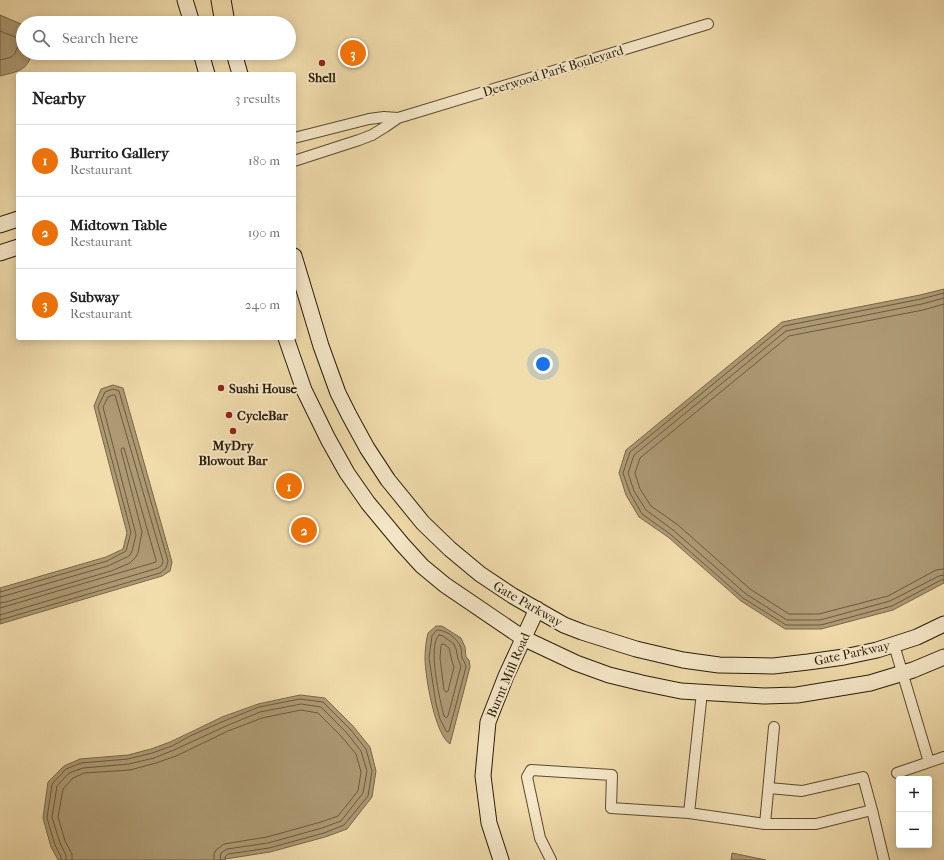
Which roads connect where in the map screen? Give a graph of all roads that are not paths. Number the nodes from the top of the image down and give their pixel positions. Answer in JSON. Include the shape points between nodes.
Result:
{"nodes":[{"id":1,"x":185,"y":0,"type":"edge"},
{"id":2,"x":218,"y":0,"type":"edge"},
{"id":3,"x":221,"y":0,"type":"edge"},
{"id":4,"x":190,"y":16,"type":"edge"},
{"id":5,"x":223,"y":16,"type":"edge"},
{"id":6,"x":224,"y":16,"type":"edge"},
{"id":7,"x":708,"y":24,"type":"dead end"},
{"id":8,"x":203,"y":60,"type":"edge"},
{"id":9,"x":236,"y":60,"type":"edge"},
{"id":10,"x":206,"y":72,"type":"edge"},
{"id":11,"x":239,"y":72,"type":"edge"},
{"id":12,"x":398,"y":118,"type":"junction"},
{"id":13,"x":296,"y":137,"type":"edge"},
{"id":14,"x":296,"y":160,"type":"edge"},
{"id":15,"x":16,"y":221,"type":"edge"},
{"id":16,"x":0,"y":225,"type":"edge"},
{"id":17,"x":16,"y":249,"type":"edge"},
{"id":18,"x":0,"y":253,"type":"edge"},
{"id":19,"x":296,"y":263,"type":"edge"},
{"id":20,"x":287,"y":340,"type":"edge"},
{"id":21,"x":537,"y":609,"type":"junction"},
{"id":22,"x":944,"y":624,"type":"edge"},
{"id":23,"x":524,"y":638,"type":"junction"},
{"id":24,"x":894,"y":645,"type":"junction"},
{"id":25,"x":944,"y":657,"type":"edge"},
{"id":26,"x":902,"y":673,"type":"junction"},
{"id":27,"x":702,"y":692,"type":"junction"},
{"id":28,"x":774,"y":727,"type":"dead end"},
{"id":29,"x":944,"y":757,"type":"edge"},
{"id":30,"x":929,"y":762,"type":"junction"},
{"id":31,"x":897,"y":773,"type":"dead end"},
{"id":32,"x":769,"y":788,"type":"junction"},
{"id":33,"x":872,"y":810,"type":"junction"},
{"id":34,"x":689,"y":813,"type":"junction"},
{"id":35,"x":765,"y":824,"type":"junction"},
{"id":36,"x":501,"y":860,"type":"edge"},
{"id":37,"x":551,"y":860,"type":"edge"},
{"id":38,"x":884,"y":860,"type":"edge"}],
"edges":[{"from":1,"to":4,"type":"main road"},
{"from":2,"to":5,"type":"main road"},
{"from":3,"to":6,"type":"highway"},
{"from":7,"to":12,"type":"street","name":"Deerwood Park Boulevard"},
{"from":8,"to":10,"type":"main road"},
{"from":9,"to":11,"type":"main road"},
{"from":12,"to":13,"type":"street","name":"Deerwood Park Boulevard","via":[[369,118]]},
{"from":12,"to":14,"type":"street","name":"Deerwood Park Boulevard","via":[[372,135]]},
{"from":15,"to":16,"type":"main road"},
{"from":17,"to":18,"type":"main road"},
{"from":19,"to":21,"type":"main road","name":"Gate Parkway","via":[[336,387],[360,437],[384,475],[423,523],[450,548],[480,574]]},
{"from":20,"to":23,"type":"main road","via":[[304,390],[328,440],[368,503],[422,566]]},
{"from":21,"to":23,"type":"main road","name":"Burnt Mill Road"},
{"from":21,"to":24,"type":"main road","name":"Gate Parkway","via":[[564,625],[596,637],[683,660],[719,665],[773,666],[808,662],[844,657]]},
{"from":22,"to":24,"type":"main road","name":"Gate Parkway","via":[[918,638]]},
{"from":23,"to":27,"type":"main road","via":[[576,663],[610,675],[681,691]]},
{"from":23,"to":36,"type":"main road","name":"Burnt Mill Road","via":[[488,722],[483,776],[489,823]]},
{"from":24,"to":26,"type":"street"},
{"from":25,"to":26,"type":"main road"},
{"from":26,"to":27,"type":"main road","via":[[870,683],[797,695],[764,696]]},
{"from":26,"to":30,"type":"street"},
{"from":27,"to":34,"type":"street"},
{"from":28,"to":32,"type":"street"},
{"from":29,"to":30,"type":"street"},
{"from":30,"to":31,"type":"street"},
{"from":32,"to":33,"type":"street","via":[[802,791],[863,777]]},
{"from":32,"to":35,"type":"street"},
{"from":33,"to":35,"type":"street","via":[[816,824]]},
{"from":33,"to":38,"type":"street"},
{"from":34,"to":35,"type":"street"},
{"from":34,"to":37,"type":"street","via":[[611,808],[612,775],[531,770],[527,777],[540,838]]}]}
